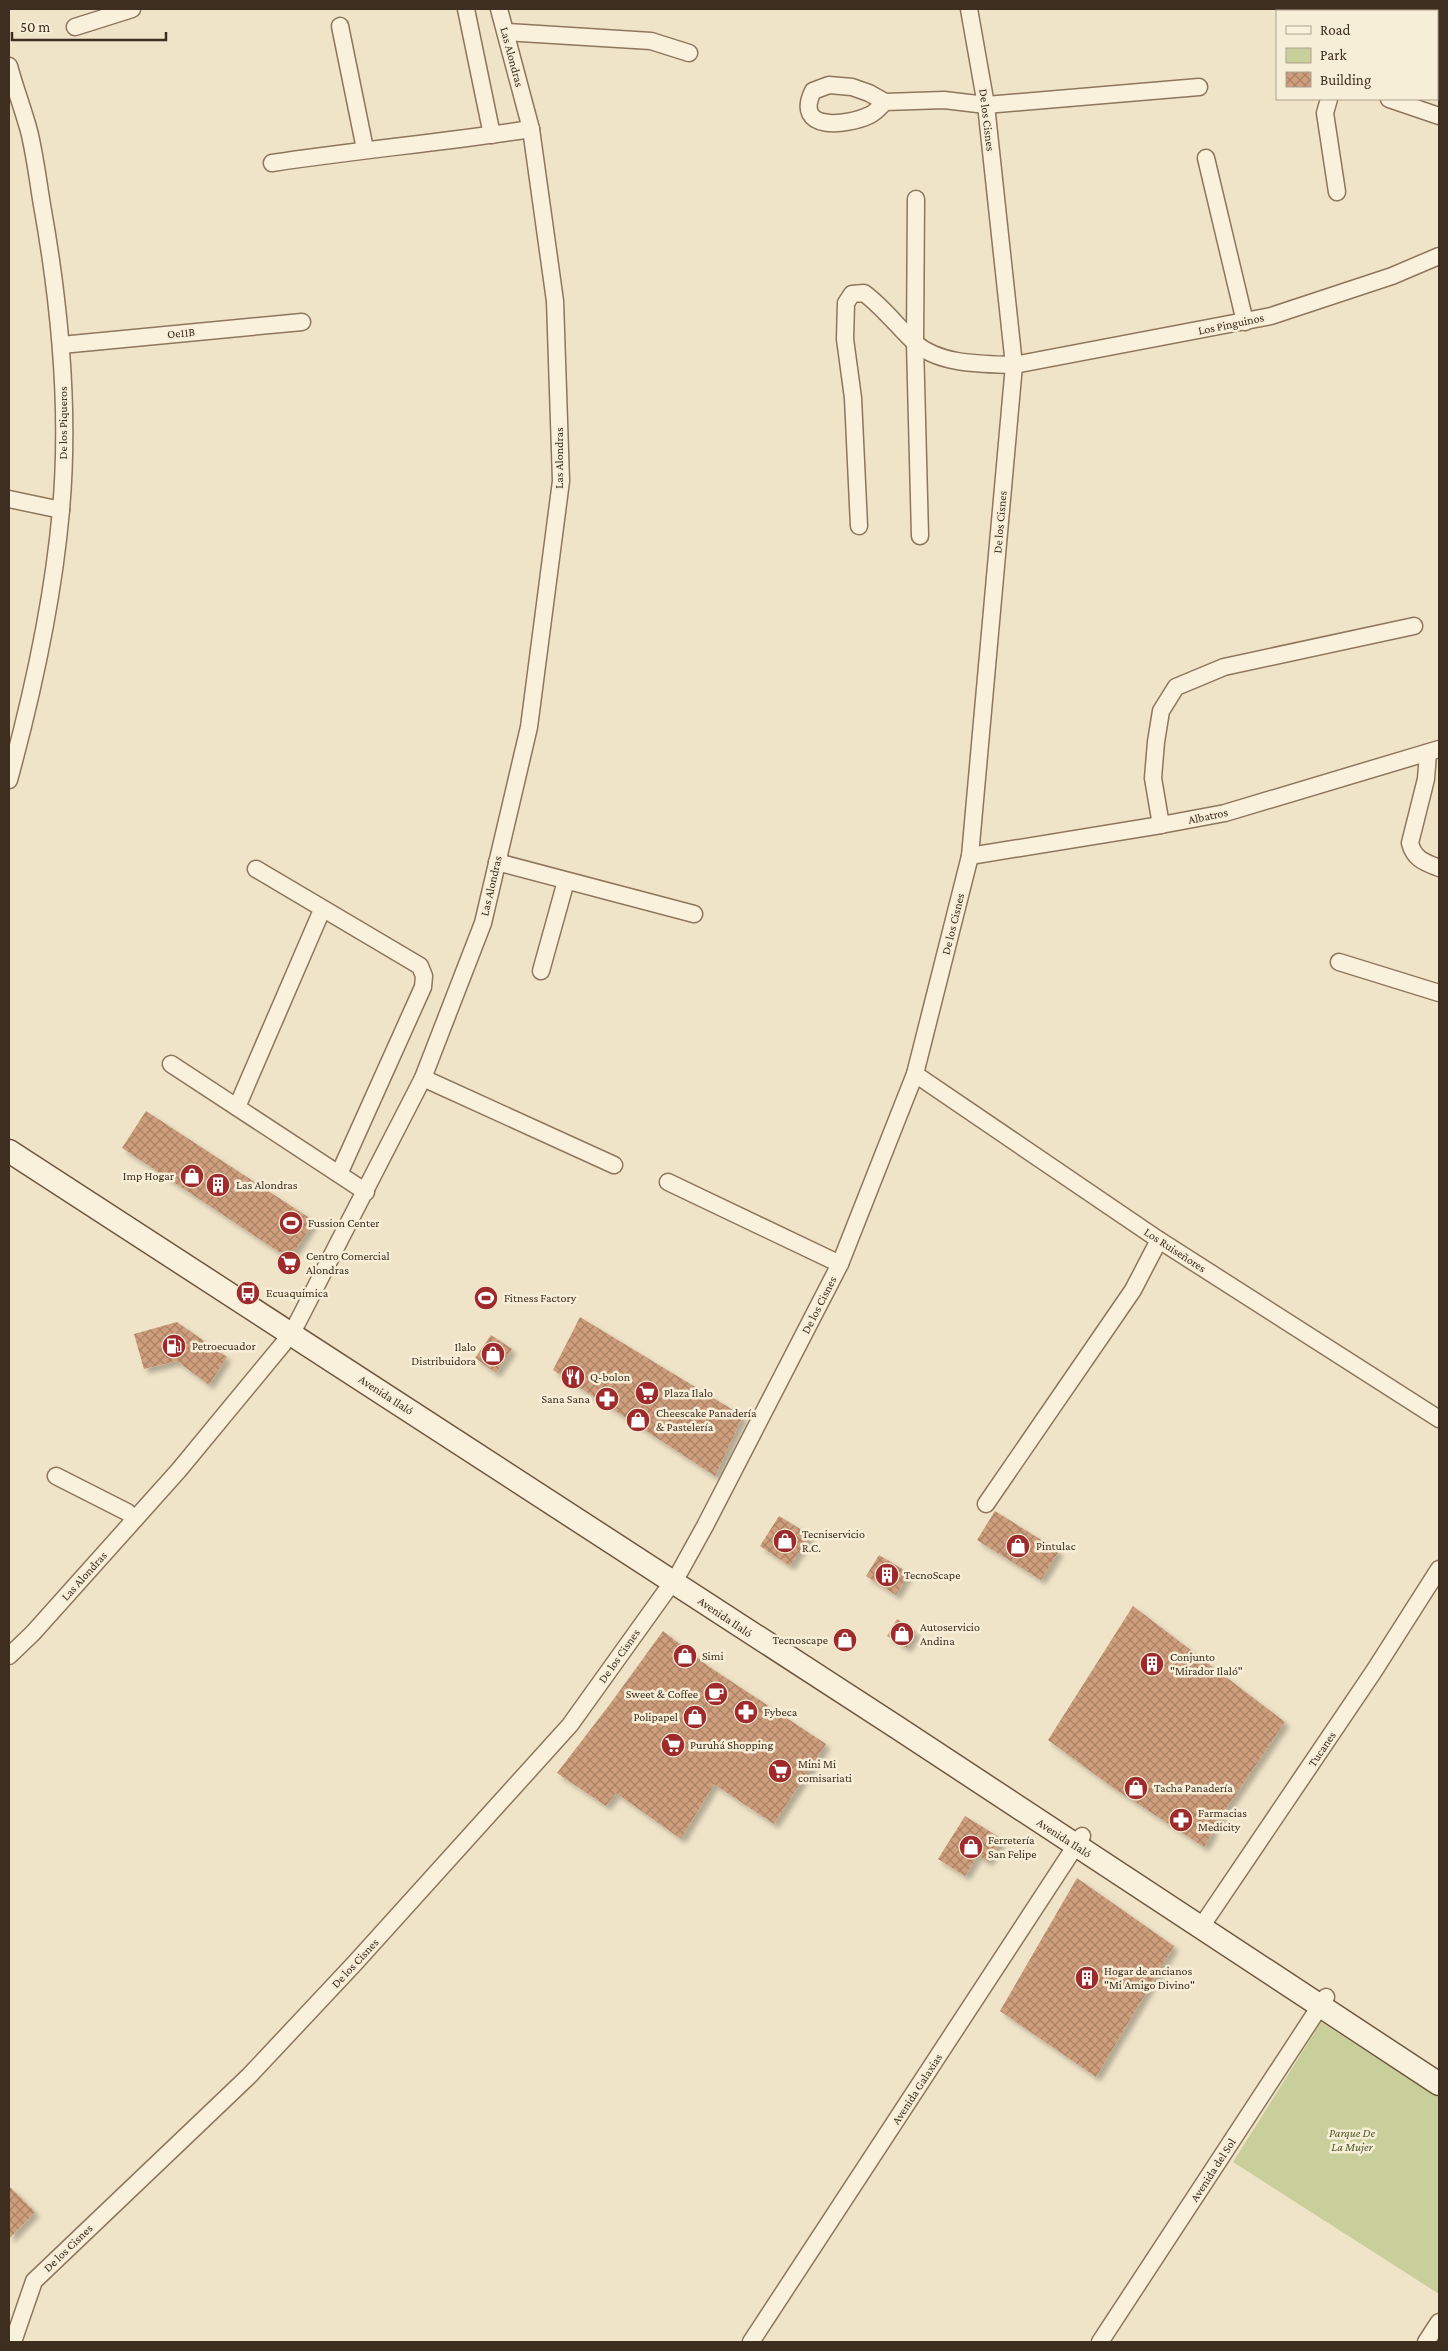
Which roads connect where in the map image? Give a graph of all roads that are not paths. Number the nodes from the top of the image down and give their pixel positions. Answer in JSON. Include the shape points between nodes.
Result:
{"nodes":[{"id":1,"x":132,"y":9,"type":"edge"},
{"id":2,"x":466,"y":9,"type":"edge"},
{"id":3,"x":499,"y":9,"type":"edge"},
{"id":4,"x":969,"y":9,"type":"edge"},
{"id":5,"x":102,"y":13,"type":"edge"},
{"id":6,"x":340,"y":26,"type":"dead end"},
{"id":7,"x":75,"y":27,"type":"dead end"},
{"id":8,"x":506,"y":32,"type":"junction"},
{"id":9,"x":689,"y":52,"type":"dead end"},
{"id":10,"x":9,"y":66,"type":"edge"},
{"id":11,"x":1199,"y":87,"type":"dead end"},
{"id":12,"x":1329,"y":100,"type":"edge"},
{"id":13,"x":1392,"y":100,"type":"edge"},
{"id":14,"x":885,"y":102,"type":"dead end"},
{"id":15,"x":986,"y":105,"type":"junction"},
{"id":16,"x":1439,"y":116,"type":"edge"},
{"id":17,"x":531,"y":129,"type":"junction"},
{"id":18,"x":492,"y":135,"type":"junction"},
{"id":19,"x":365,"y":149,"type":"junction"},
{"id":20,"x":1206,"y":158,"type":"dead end"},
{"id":21,"x":272,"y":163,"type":"dead end"},
{"id":22,"x":1337,"y":192,"type":"dead end"},
{"id":23,"x":916,"y":200,"type":"dead end"},
{"id":24,"x":1439,"y":256,"type":"edge"},
{"id":25,"x":302,"y":322,"type":"dead end"},
{"id":26,"x":1245,"y":322,"type":"junction"},
{"id":27,"x":916,"y":343,"type":"junction"},
{"id":28,"x":61,"y":345,"type":"junction"},
{"id":29,"x":1014,"y":365,"type":"junction"},
{"id":30,"x":9,"y":499,"type":"edge"},
{"id":31,"x":62,"y":510,"type":"junction"},
{"id":32,"x":859,"y":526,"type":"dead end"},
{"id":33,"x":920,"y":536,"type":"dead end"},
{"id":34,"x":1414,"y":626,"type":"dead end"},
{"id":35,"x":1433,"y":751,"type":"edge"},
{"id":36,"x":9,"y":780,"type":"edge"},
{"id":37,"x":1161,"y":825,"type":"junction"},
{"id":38,"x":970,"y":856,"type":"junction"},
{"id":39,"x":497,"y":862,"type":"junction"},
{"id":40,"x":1439,"y":868,"type":"edge"},
{"id":41,"x":256,"y":869,"type":"dead end"},
{"id":42,"x":566,"y":881,"type":"junction"},
{"id":43,"x":322,"y":910,"type":"junction"},
{"id":44,"x":694,"y":914,"type":"dead end"},
{"id":45,"x":1339,"y":962,"type":"dead end"},
{"id":46,"x":542,"y":971,"type":"dead end"},
{"id":47,"x":1439,"y":993,"type":"edge"},
{"id":48,"x":172,"y":1064,"type":"dead end"},
{"id":49,"x":914,"y":1074,"type":"junction"},
{"id":50,"x":423,"y":1078,"type":"junction"},
{"id":51,"x":237,"y":1107,"type":"junction"},
{"id":52,"x":9,"y":1139,"type":"edge"},
{"id":53,"x":9,"y":1152,"type":"edge"},
{"id":54,"x":614,"y":1165,"type":"dead end"},
{"id":55,"x":339,"y":1174,"type":"junction"},
{"id":56,"x":668,"y":1182,"type":"dead end"},
{"id":57,"x":366,"y":1192,"type":"junction"},
{"id":58,"x":1159,"y":1240,"type":"junction"},
{"id":59,"x":840,"y":1264,"type":"junction"},
{"id":60,"x":295,"y":1329,"type":"junction"},
{"id":61,"x":1439,"y":1419,"type":"edge"},
{"id":62,"x":56,"y":1476,"type":"dead end"},
{"id":63,"x":986,"y":1504,"type":"dead end"},
{"id":64,"x":135,"y":1519,"type":"junction"},
{"id":65,"x":1439,"y":1568,"type":"edge"},
{"id":66,"x":676,"y":1578,"type":"junction"},
{"id":67,"x":9,"y":1656,"type":"edge"},
{"id":68,"x":1079,"y":1841,"type":"junction"},
{"id":69,"x":1204,"y":1923,"type":"junction"},
{"id":70,"x":1323,"y":2001,"type":"junction"},
{"id":71,"x":1439,"y":2070,"type":"edge"},
{"id":72,"x":1439,"y":2084,"type":"edge"},
{"id":73,"x":1439,"y":2322,"type":"edge"},
{"id":74,"x":13,"y":2342,"type":"edge"},
{"id":75,"x":751,"y":2342,"type":"edge"},
{"id":76,"x":1100,"y":2342,"type":"edge"},
{"id":77,"x":1426,"y":2342,"type":"edge"}],
"edges":[{"from":1,"to":5,"type":"street"},
{"from":2,"to":18,"type":"street"},
{"from":3,"to":8,"type":"street","name":"Las Alondras"},
{"from":4,"to":15,"type":"street","name":"De los Cisnes"},
{"from":5,"to":7,"type":"street"},
{"from":6,"to":19,"type":"street"},
{"from":8,"to":9,"type":"street","via":[[651,41]]},
{"from":8,"to":17,"type":"street","name":"Las Alondras"},
{"from":10,"to":28,"type":"street","name":"De los Piqueros","via":[[29,132],[49,243]]},
{"from":11,"to":15,"type":"street"},
{"from":12,"to":22,"type":"street","via":[[1325,114]]},
{"from":13,"to":16,"type":"street"},
{"from":14,"to":15,"type":"street","via":[[944,100]]},
{"from":15,"to":29,"type":"street","name":"De los Cisnes"},
{"from":17,"to":18,"type":"street"},
{"from":17,"to":39,"type":"street","name":"Las Alondras","via":[[555,301],[561,481],[529,727]]},
{"from":18,"to":19,"type":"street"},
{"from":19,"to":21,"type":"street"},
{"from":20,"to":26,"type":"street"},
{"from":23,"to":27,"type":"street"},
{"from":24,"to":26,"type":"street","name":"Los Pinguinos","via":[[1392,276]]},
{"from":25,"to":28,"type":"street","name":"Oe11B"},
{"from":26,"to":29,"type":"street","name":"Los Pinguinos"},
{"from":27,"to":29,"type":"street","name":"Los Pinguinos","via":[[936,355],[976,363]]},
{"from":27,"to":32,"type":"street","name":"Los Pinguinos","via":[[864,293],[852,294],[846,303],[845,339],[852,398]]},
{"from":27,"to":33,"type":"street"},
{"from":28,"to":31,"type":"street","name":"De los Piqueros","via":[[65,425]]},
{"from":29,"to":38,"type":"street","name":"De los Cisnes"},
{"from":30,"to":31,"type":"street"},
{"from":31,"to":36,"type":"street","name":"De los Piqueros","via":[[48,613]]},
{"from":34,"to":37,"type":"street","via":[[1224,667],[1176,687],[1161,711],[1156,742],[1154,778]]},
{"from":35,"to":37,"type":"street","name":"Albatros","via":[[1225,813]]},
{"from":35,"to":40,"type":"street","via":[[1410,842],[1413,853],[1422,862]]},
{"from":37,"to":38,"type":"street","name":"Albatros"},
{"from":38,"to":49,"type":"street","name":"De los Cisnes"},
{"from":39,"to":42,"type":"street"},
{"from":39,"to":50,"type":"street","name":"Las Alondras","via":[[483,923]]},
{"from":41,"to":43,"type":"street"},
{"from":42,"to":44,"type":"street"},
{"from":42,"to":46,"type":"street"},
{"from":43,"to":51,"type":"street"},
{"from":43,"to":55,"type":"street","via":[[420,966],[424,976],[423,987]]},
{"from":45,"to":47,"type":"street"},
{"from":48,"to":51,"type":"street"},
{"from":49,"to":58,"type":"street","name":"Los Ruiseñores"},
{"from":49,"to":59,"type":"street","name":"De los Cisnes"},
{"from":50,"to":54,"type":"street"},
{"from":50,"to":57,"type":"street","name":"Las Alondras"},
{"from":51,"to":55,"type":"street"},
{"from":52,"to":60,"type":"main road","name":"Avenida Ilaló"},
{"from":53,"to":60,"type":"main road","name":"Avenida Ilaló"},
{"from":55,"to":57,"type":"street"},
{"from":56,"to":59,"type":"street"},
{"from":57,"to":60,"type":"street","name":"Las Alondras"},
{"from":58,"to":61,"type":"street","name":"Los Ruiseñores"},
{"from":58,"to":63,"type":"street","via":[[1133,1290]]},
{"from":59,"to":66,"type":"street","name":"De los Cisnes","via":[[706,1526]]},
{"from":60,"to":64,"type":"street","name":"Las Alondras"},
{"from":60,"to":66,"type":"main road","name":"Avenida Ilaló","via":[[487,1451]]},
{"from":62,"to":64,"type":"street"},
{"from":64,"to":67,"type":"street","name":"Las Alondras"},
{"from":65,"to":69,"type":"street","name":"Tucanes","via":[[1374,1671]]},
{"from":66,"to":68,"type":"main road","name":"Avenida Ilaló"},
{"from":66,"to":74,"type":"street","name":"De los Cisnes","via":[[570,1725],[355,1963],[249,2076],[34,2281]]},
{"from":68,"to":69,"type":"main road","name":"Avenida Ilaló","via":[[1174,1895]]},
{"from":68,"to":75,"type":"street","name":"Avenida Galaxias"},
{"from":69,"to":70,"type":"main road","name":"Avenida Ilaló"},
{"from":70,"to":71,"type":"main road","name":"Avenida Ilaló"},
{"from":70,"to":72,"type":"main road","name":"Avenida Ilaló"},
{"from":70,"to":76,"type":"street","name":"Avenida del Sol"},
{"from":73,"to":77,"type":"street"}]}
